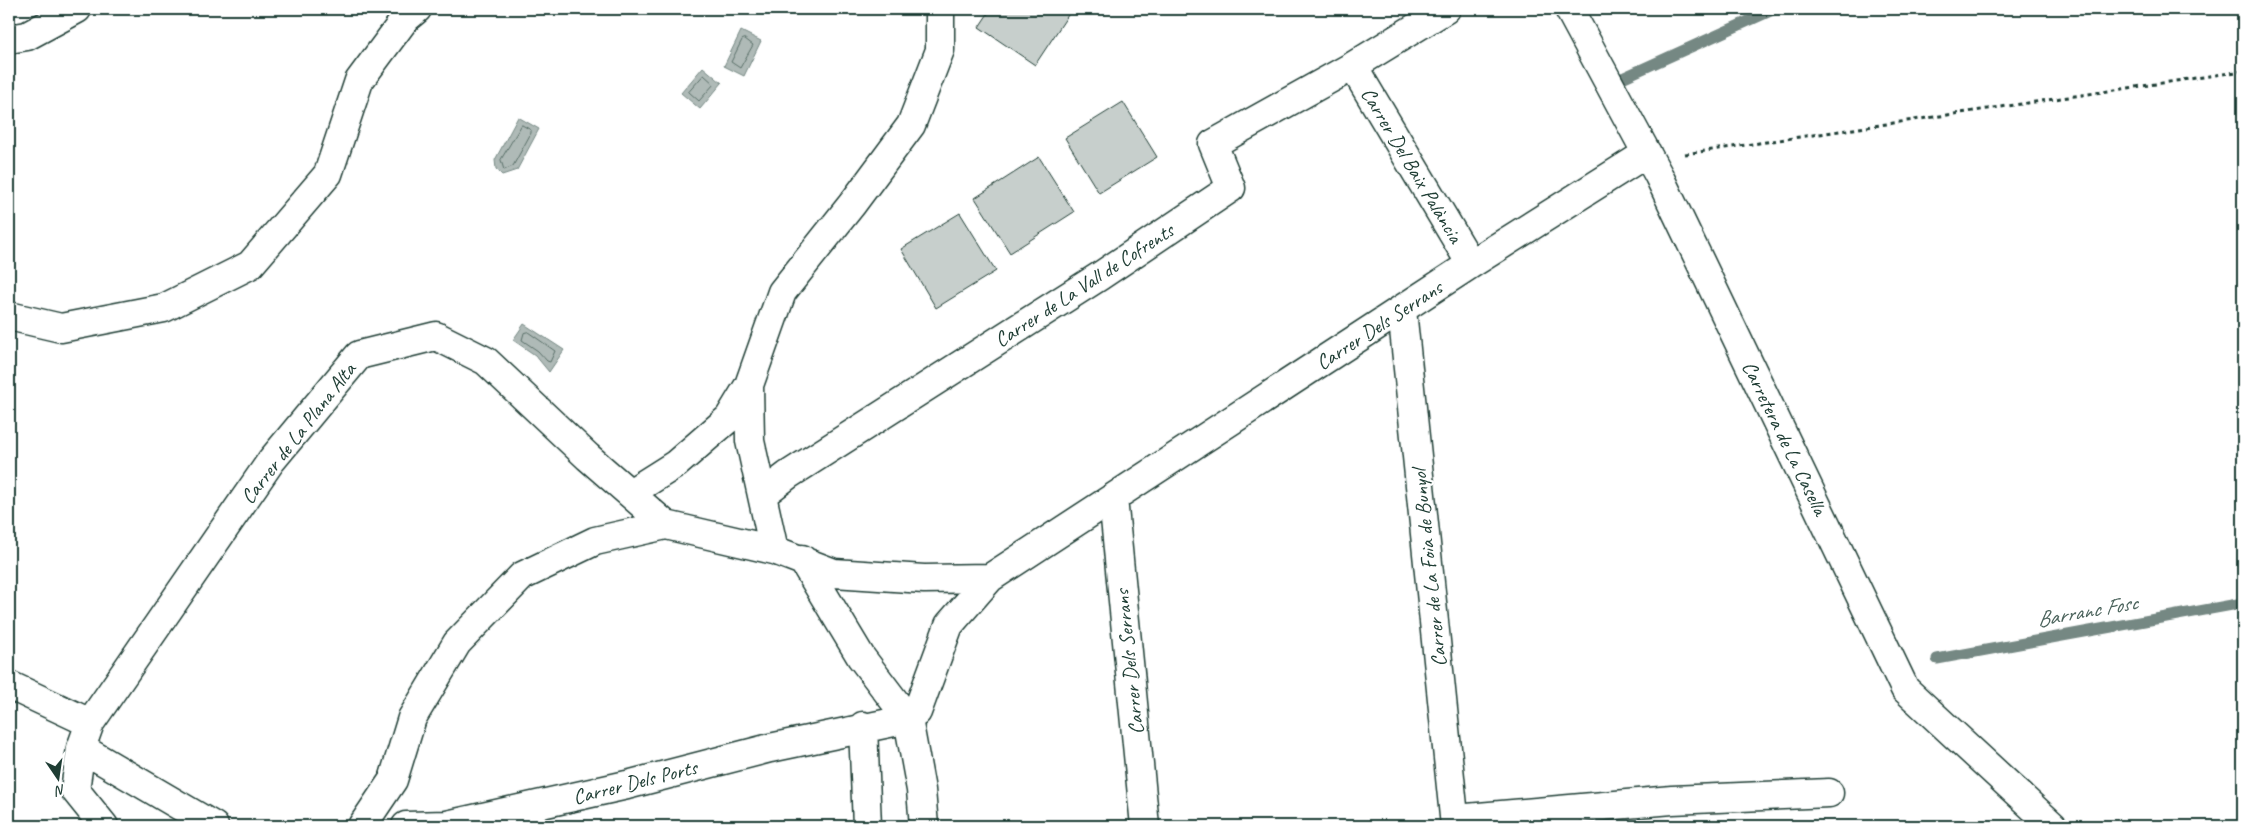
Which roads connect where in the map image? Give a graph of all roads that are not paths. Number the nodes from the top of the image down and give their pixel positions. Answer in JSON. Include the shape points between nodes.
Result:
{"nodes":[{"id":1,"x":77,"y":9,"type":"edge"},
{"id":2,"x":417,"y":9,"type":"edge"},
{"id":3,"x":940,"y":9,"type":"edge"},
{"id":4,"x":1446,"y":9,"type":"edge"},
{"id":5,"x":1569,"y":9,"type":"edge"},
{"id":6,"x":9,"y":39,"type":"edge"},
{"id":7,"x":1353,"y":66,"type":"junction"},
{"id":8,"x":1647,"y":153,"type":"junction"},
{"id":9,"x":1472,"y":264,"type":"junction"},
{"id":10,"x":1402,"y":310,"type":"junction"},
{"id":11,"x":9,"y":316,"type":"edge"},
{"id":12,"x":749,"y":385,"type":"junction"},
{"id":13,"x":630,"y":493,"type":"junction"},
{"id":14,"x":762,"y":495,"type":"junction"},
{"id":15,"x":1113,"y":498,"type":"junction"},
{"id":16,"x":666,"y":524,"type":"junction"},
{"id":17,"x":774,"y":550,"type":"junction"},
{"id":18,"x":802,"y":559,"type":"junction"},
{"id":19,"x":990,"y":578,"type":"junction"},
{"id":20,"x":9,"y":685,"type":"edge"},
{"id":21,"x":908,"y":719,"type":"junction"},
{"id":22,"x":863,"y":726,"type":"junction"},
{"id":23,"x":86,"y":735,"type":"junction"},
{"id":24,"x":1829,"y":793,"type":"dead end"},
{"id":25,"x":1455,"y":823,"type":"edge"},
{"id":26,"x":104,"y":826,"type":"edge"},
{"id":27,"x":214,"y":826,"type":"edge"},
{"id":28,"x":362,"y":826,"type":"edge"},
{"id":29,"x":406,"y":826,"type":"edge"},
{"id":30,"x":867,"y":826,"type":"edge"},
{"id":31,"x":924,"y":826,"type":"edge"},
{"id":32,"x":1145,"y":826,"type":"edge"},
{"id":33,"x":2052,"y":826,"type":"edge"}],
"edges":[{"from":1,"to":6,"type":"street","via":[[27,36]]},
{"from":2,"to":11,"type":"street","via":[[405,19],[359,81],[328,174],[250,265],[164,308],[61,328]]},
{"from":3,"to":12,"type":"street","via":[[940,50],[911,125],[782,292]]},
{"from":4,"to":7,"type":"street"},
{"from":5,"to":8,"type":"street","name":"Carretera de La Casella"},
{"from":7,"to":9,"type":"street","name":"Carrer Del Baix Palància"},
{"from":7,"to":14,"type":"street","name":"Carrer de La Vall de Cofrents","via":[[1213,144],[1231,188]]},
{"from":8,"to":9,"type":"street","name":"Carrer Dels Serrans"},
{"from":8,"to":33,"type":"street","name":"Carretera de La Casella","via":[[1905,689]]},
{"from":9,"to":10,"type":"street","name":"Carrer Dels Serrans"},
{"from":10,"to":15,"type":"street","name":"Carrer Dels Serrans"},
{"from":10,"to":25,"type":"street","name":"Carrer de La Foia de Bunyol"},
{"from":12,"to":13,"type":"street","via":[[729,418],[676,464]]},
{"from":12,"to":14,"type":"street","via":[[750,441]]},
{"from":13,"to":16,"type":"street","name":"Carrer de La Plana Alta"},
{"from":13,"to":23,"type":"street","name":"Carrer de La Plana Alta","via":[[486,361],[436,336],[359,355],[271,461]]},
{"from":14,"to":17,"type":"street"},
{"from":15,"to":19,"type":"street","name":"Carrer Dels Serrans"},
{"from":15,"to":32,"type":"street","name":"Carrer Dels Serrans"},
{"from":16,"to":17,"type":"street"},
{"from":16,"to":28,"type":"street","via":[[595,541],[522,576],[457,643],[412,718],[393,780]]},
{"from":17,"to":18,"type":"street"},
{"from":18,"to":19,"type":"street","via":[[834,572],[924,579]]},
{"from":18,"to":21,"type":"street","via":[[860,657]]},
{"from":19,"to":21,"type":"street","via":[[949,625],[917,712]]},
{"from":20,"to":23,"type":"street"},
{"from":21,"to":22,"type":"street","name":"Carrer Dels Ports"},
{"from":21,"to":31,"type":"street"},
{"from":22,"to":29,"type":"street","name":"Carrer Dels Ports","via":[[627,785],[447,825]]},
{"from":22,"to":30,"type":"street"},
{"from":23,"to":26,"type":"street","via":[[75,790]]},
{"from":23,"to":27,"type":"street"},
{"from":24,"to":25,"type":"street","via":[[1672,800]]}]}
